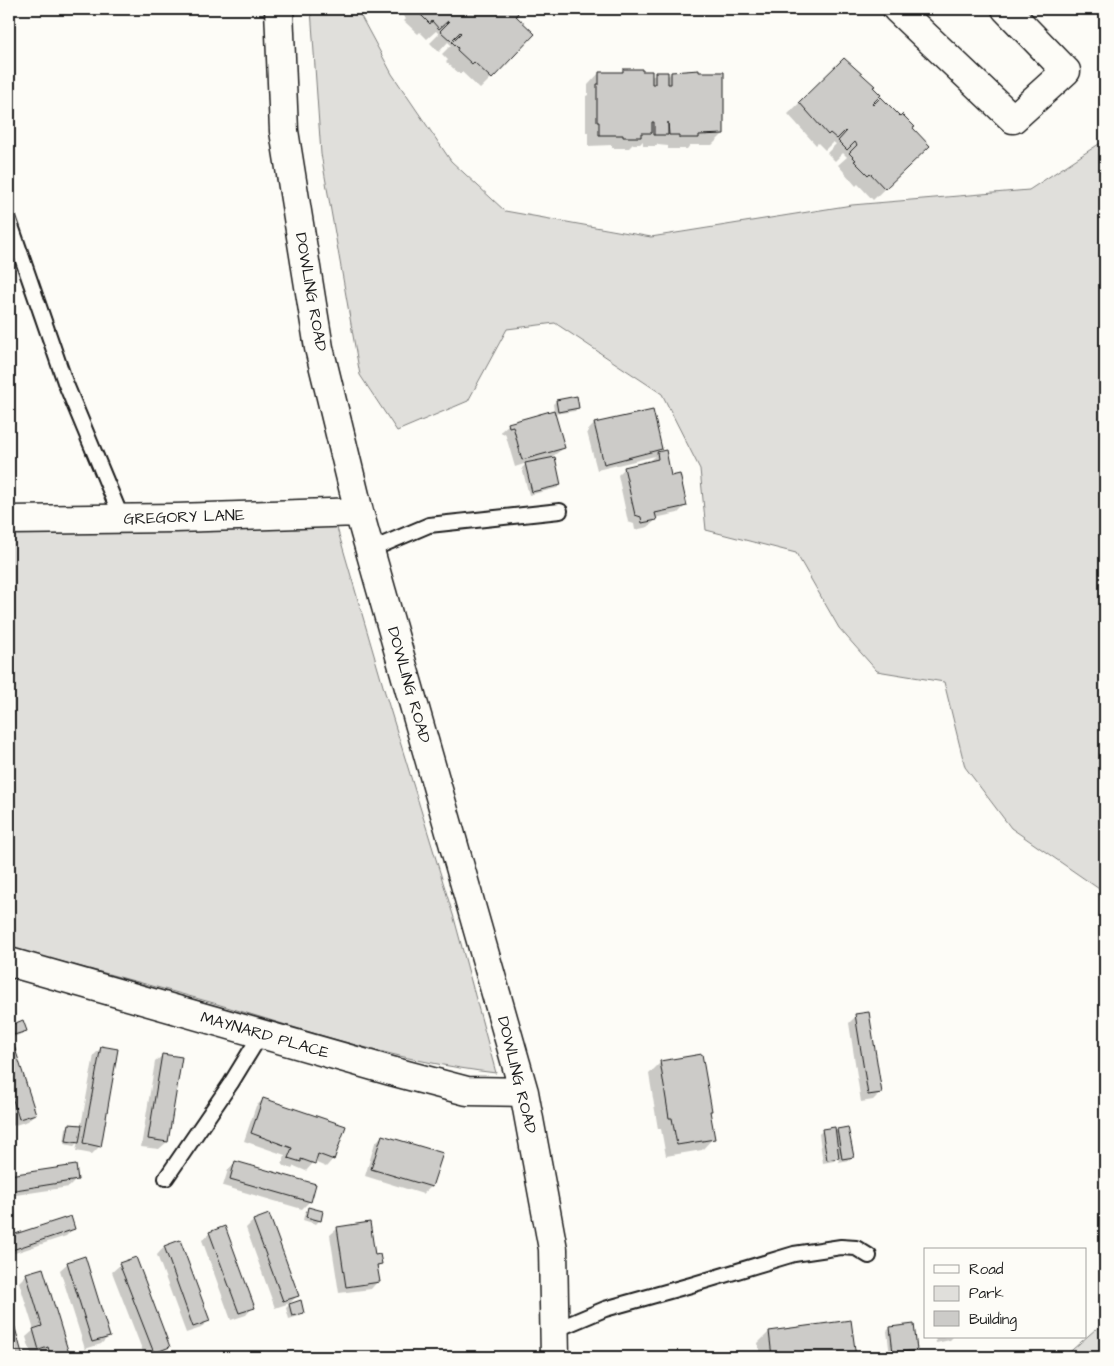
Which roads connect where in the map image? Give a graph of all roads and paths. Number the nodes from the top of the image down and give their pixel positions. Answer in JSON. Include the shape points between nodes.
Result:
{"nodes":[{"id":1,"x":279,"y":9,"type":"edge"},
{"id":2,"x":897,"y":9,"type":"edge"},
{"id":3,"x":1006,"y":9,"type":"edge"},
{"id":4,"x":9,"y":220,"type":"edge"},
{"id":5,"x":360,"y":512,"type":"junction"},
{"id":6,"x":560,"y":512,"type":"dead end"},
{"id":7,"x":122,"y":519,"type":"junction"},
{"id":8,"x":9,"y":520,"type":"edge"},
{"id":9,"x":370,"y":550,"type":"junction"},
{"id":10,"x":9,"y":962,"type":"edge"},
{"id":11,"x":261,"y":1034,"type":"junction"},
{"id":12,"x":524,"y":1092,"type":"junction"},
{"id":13,"x":166,"y":1178,"type":"dead end"},
{"id":14,"x":869,"y":1256,"type":"dead end"},
{"id":15,"x":555,"y":1330,"type":"junction"},
{"id":16,"x":555,"y":1357,"type":"edge"}],
"edges":[{"from":1,"to":5,"type":"street","name":"DOWLING ROAD","via":[[284,131],[319,348]]},
{"from":2,"to":3,"type":"street","via":[[1013,120],[1066,71]]},
{"from":4,"to":7,"type":"lane","via":[[65,382]]},
{"from":5,"to":7,"type":"street","name":"GREGORY LANE"},
{"from":5,"to":9,"type":"street","name":"DOWLING ROAD"},
{"from":6,"to":9,"type":"lane","via":[[429,525]]},
{"from":7,"to":8,"type":"street","name":"GREGORY LANE"},
{"from":9,"to":12,"type":"street","name":"DOWLING ROAD"},
{"from":10,"to":11,"type":"street","name":"MAYNARD PLACE"},
{"from":11,"to":12,"type":"street","name":"MAYNARD PLACE","via":[[467,1091]]},
{"from":11,"to":13,"type":"lane"},
{"from":12,"to":15,"type":"street","name":"DOWLING ROAD","via":[[553,1249]]},
{"from":14,"to":15,"type":"lane","via":[[856,1248],[841,1247],[794,1254],[605,1309]]},
{"from":15,"to":16,"type":"street","name":"DOWLING ROAD"}]}
